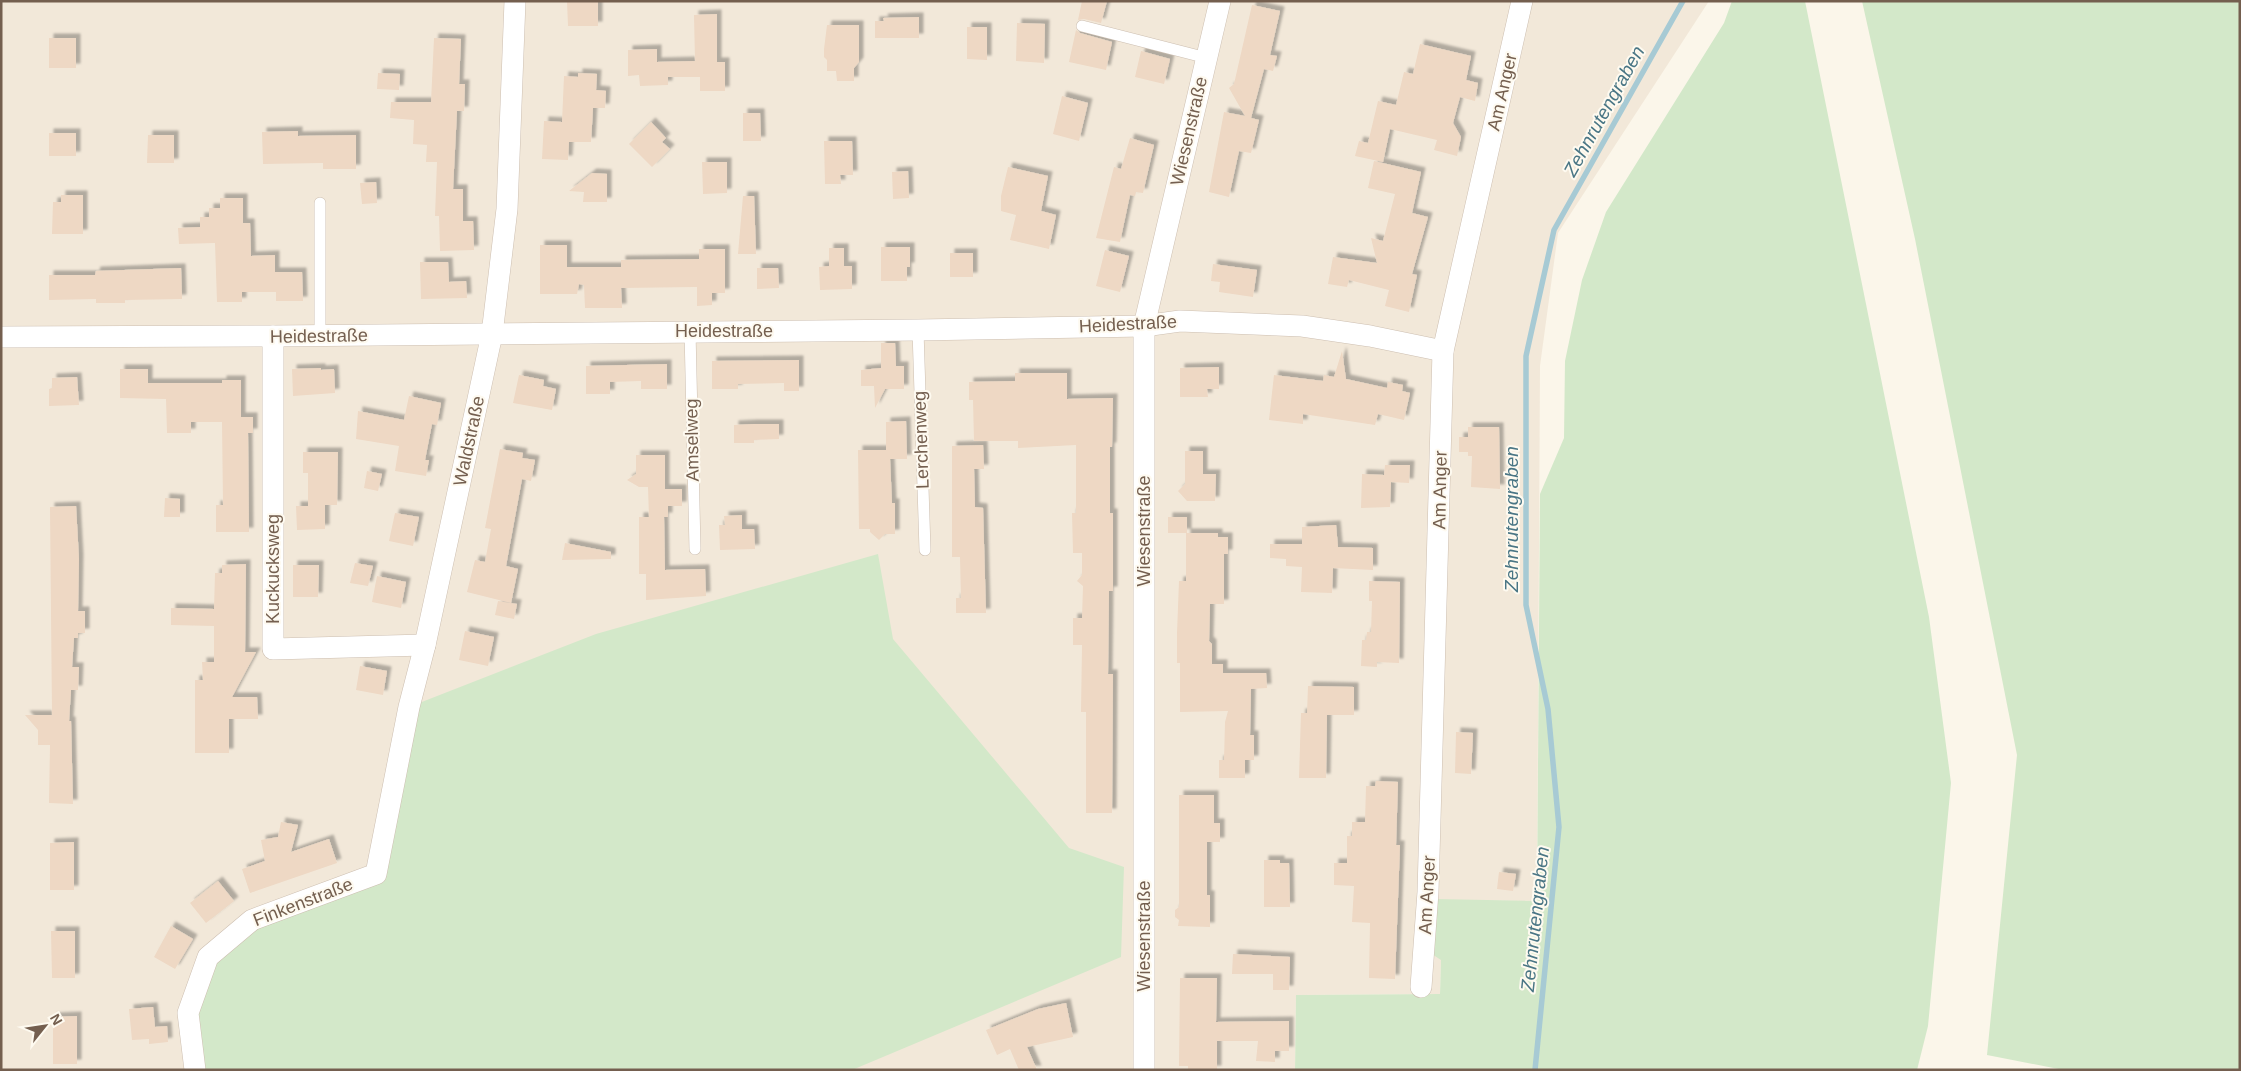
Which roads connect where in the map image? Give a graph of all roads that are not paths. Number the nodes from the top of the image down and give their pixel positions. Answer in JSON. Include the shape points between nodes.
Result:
{"nodes":[{"id":1,"x":515,"y":1,"type":"edge"},
{"id":2,"x":1220,"y":1,"type":"edge"},
{"id":3,"x":1522,"y":1,"type":"edge"},
{"id":4,"x":1082,"y":26,"type":"dead end"},
{"id":5,"x":1207,"y":58,"type":"junction"},
{"id":6,"x":320,"y":203,"type":"dead end"},
{"id":7,"x":1144,"y":326,"type":"junction"},
{"id":8,"x":918,"y":330,"type":"junction"},
{"id":9,"x":690,"y":332,"type":"junction"},
{"id":10,"x":492,"y":334,"type":"junction"},
{"id":11,"x":273,"y":336,"type":"junction"},
{"id":12,"x":320,"y":336,"type":"junction"},
{"id":13,"x":1,"y":337,"type":"edge"},
{"id":14,"x":1443,"y":351,"type":"junction"},
{"id":15,"x":695,"y":549,"type":"dead end"},
{"id":16,"x":925,"y":550,"type":"dead end"},
{"id":17,"x":426,"y":645,"type":"junction"},
{"id":18,"x":376,"y":874,"type":"joint"},
{"id":19,"x":1421,"y":987,"type":"dead end"},
{"id":20,"x":195,"y":1070,"type":"edge"},
{"id":21,"x":1144,"y":1070,"type":"edge"}],
"edges":[{"from":1,"to":10,"type":"street","name":"Waldstraße","via":[[507,209]]},
{"from":2,"to":5,"type":"street","name":"Wiesenstraße"},
{"from":3,"to":14,"type":"street","name":"Am Anger"},
{"from":4,"to":5,"type":"lane"},
{"from":5,"to":7,"type":"street","name":"Wiesenstraße"},
{"from":6,"to":12,"type":"lane"},
{"from":7,"to":8,"type":"street","name":"Heidestraße"},
{"from":7,"to":14,"type":"street","name":"Heidestraße","via":[[1180,321],[1302,326]]},
{"from":7,"to":21,"type":"street","name":"Wiesenstraße"},
{"from":8,"to":9,"type":"street","name":"Heidestraße"},
{"from":8,"to":16,"type":"lane","name":"Lerchenweg"},
{"from":9,"to":10,"type":"street","name":"Heidestraße"},
{"from":9,"to":15,"type":"lane","name":"Amselweg"},
{"from":10,"to":12,"type":"street","name":"Heidestraße"},
{"from":10,"to":17,"type":"street","name":"Waldstraße"},
{"from":11,"to":12,"type":"street","name":"Heidestraße"},
{"from":11,"to":13,"type":"street","name":"Heidestraße"},
{"from":11,"to":17,"type":"street","name":"Kuckucksweg","via":[[273,649]]},
{"from":14,"to":19,"type":"street","name":"Am Anger","via":[[1428,883]]},
{"from":17,"to":18,"type":"street","name":"Waldstraße","via":[[409,707]]},
{"from":18,"to":20,"type":"street","name":"Finkenstraße","via":[[252,920],[208,957],[188,1013]]}]}
